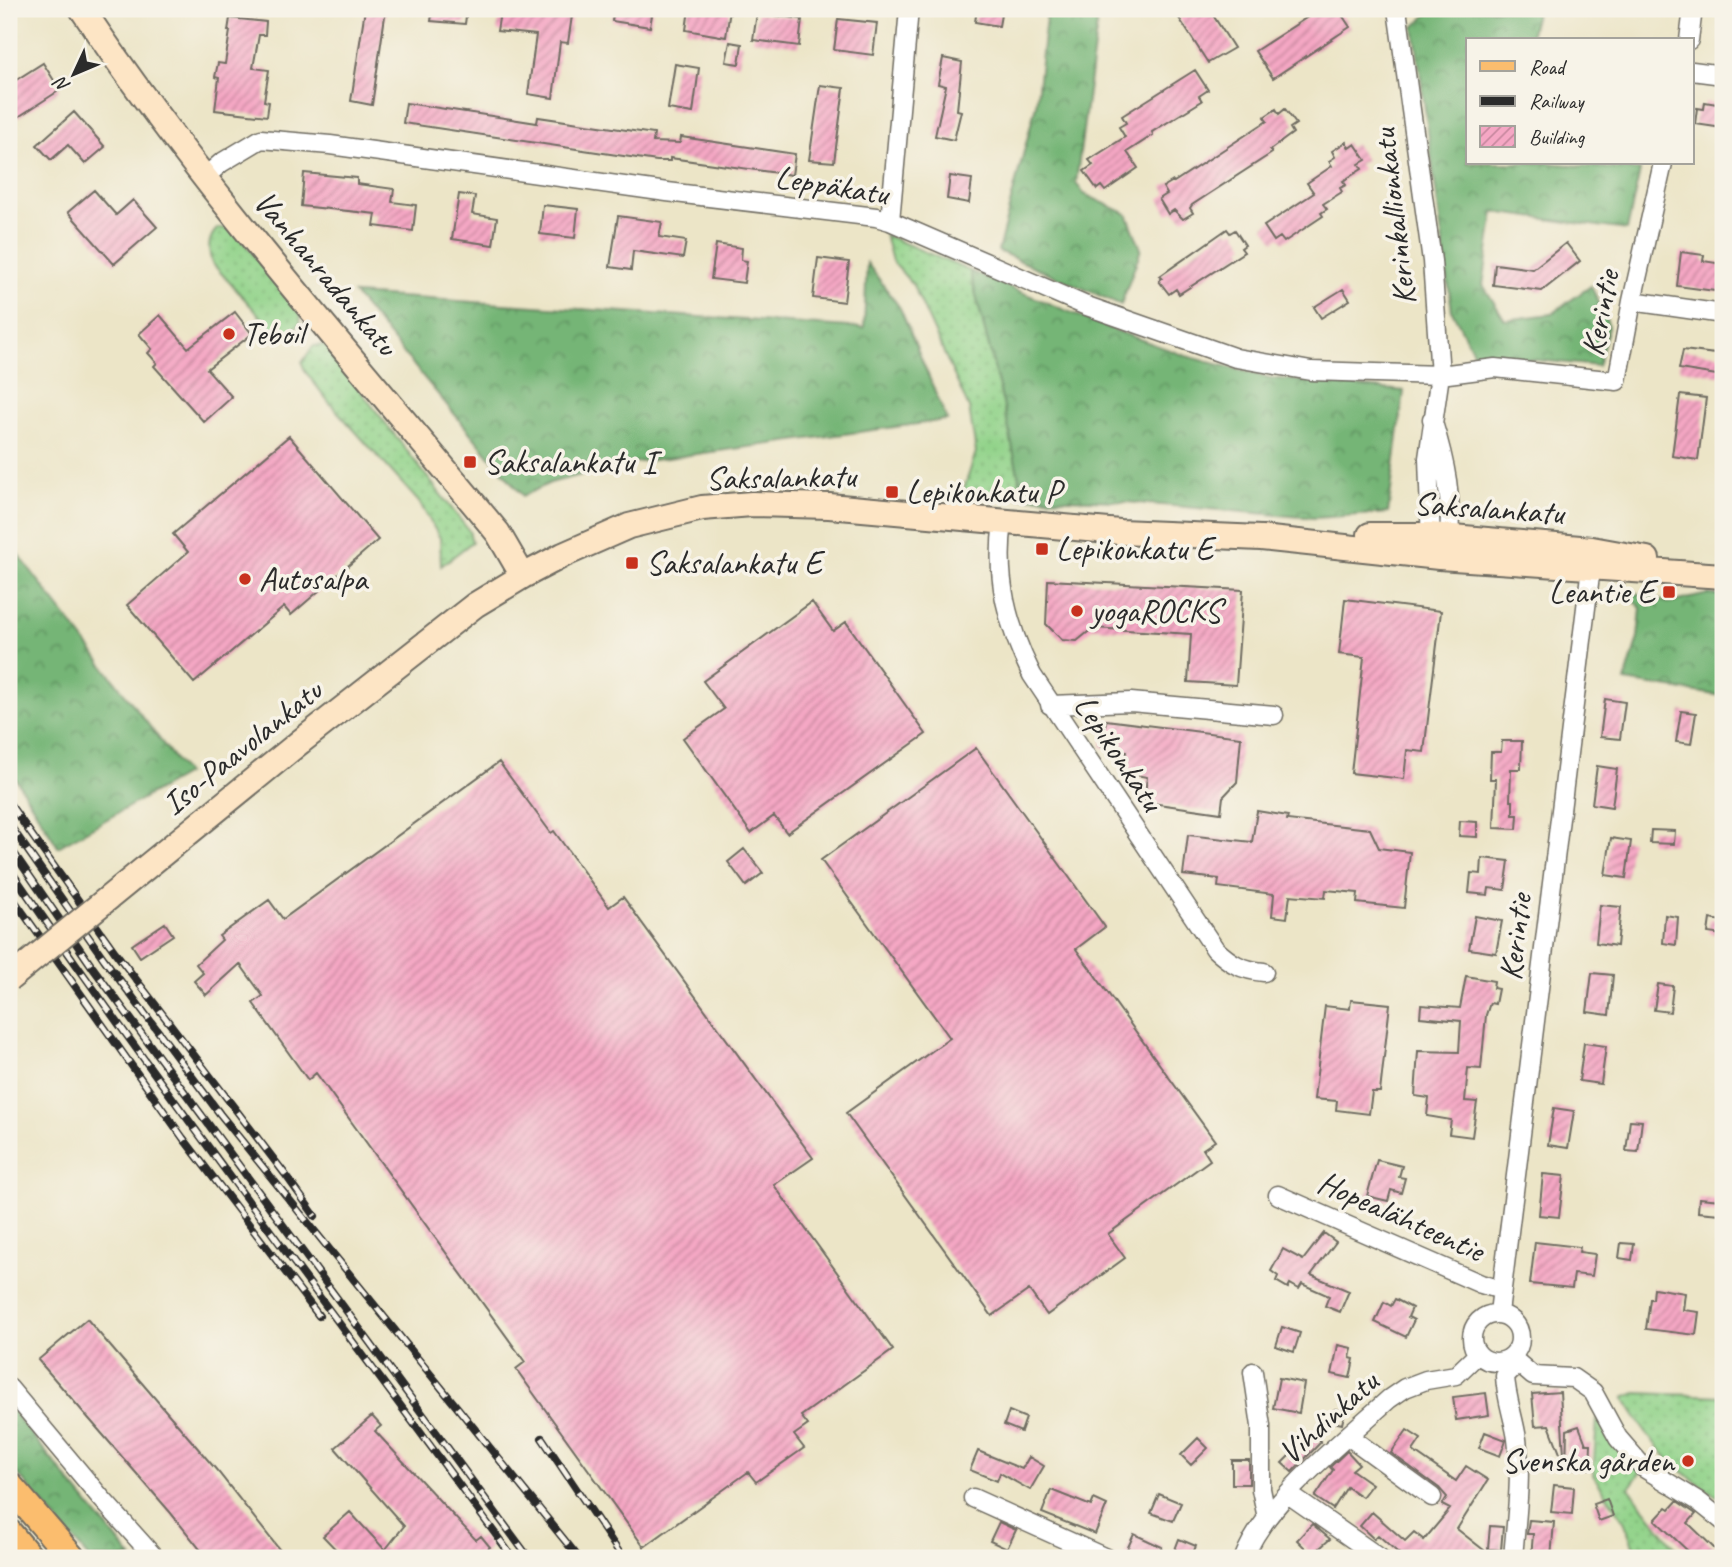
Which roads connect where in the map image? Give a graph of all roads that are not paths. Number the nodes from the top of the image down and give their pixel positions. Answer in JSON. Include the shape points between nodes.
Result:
{"nodes":[{"id":1,"x":82,"y":9,"type":"edge"},
{"id":2,"x":909,"y":9,"type":"edge"},
{"id":3,"x":1397,"y":9,"type":"edge"},
{"id":4,"x":1693,"y":9,"type":"edge"},
{"id":5,"x":1689,"y":38,"type":"edge"},
{"id":6,"x":1694,"y":71,"type":"edge"},
{"id":7,"x":1723,"y":75,"type":"edge"},
{"id":8,"x":1663,"y":164,"type":"edge"},
{"id":9,"x":205,"y":177,"type":"junction"},
{"id":10,"x":890,"y":221,"type":"junction"},
{"id":11,"x":1632,"y":301,"type":"junction"},
{"id":12,"x":1723,"y":314,"type":"edge"},
{"id":13,"x":1440,"y":374,"type":"junction"},
{"id":14,"x":1003,"y":522,"type":"junction"},
{"id":15,"x":1439,"y":543,"type":"junction"},
{"id":16,"x":1591,"y":567,"type":"junction"},
{"id":17,"x":1716,"y":575,"type":"edge"},
{"id":18,"x":523,"y":576,"type":"junction"},
{"id":19,"x":1050,"y":705,"type":"junction"},
{"id":20,"x":1274,"y":715,"type":"dead end"},
{"id":21,"x":1264,"y":972,"type":"dead end"},
{"id":22,"x":9,"y":979,"type":"edge"},
{"id":23,"x":1278,"y":1195,"type":"dead end"},
{"id":24,"x":1501,"y":1290,"type":"junction"},
{"id":25,"x":1499,"y":1314,"type":"junction"},
{"id":26,"x":1478,"y":1354,"type":"junction"},
{"id":27,"x":1514,"y":1360,"type":"junction"},
{"id":28,"x":1253,"y":1372,"type":"dead end"},
{"id":29,"x":9,"y":1388,"type":"edge"},
{"id":30,"x":1348,"y":1436,"type":"junction"},
{"id":31,"x":9,"y":1485,"type":"edge"},
{"id":32,"x":1288,"y":1494,"type":"junction"},
{"id":33,"x":1432,"y":1497,"type":"dead end"},
{"id":34,"x":973,"y":1498,"type":"dead end"},
{"id":35,"x":1267,"y":1518,"type":"junction"},
{"id":36,"x":1723,"y":1521,"type":"edge"},
{"id":37,"x":9,"y":1533,"type":"edge"},
{"id":38,"x":30,"y":1558,"type":"edge"},
{"id":39,"x":72,"y":1558,"type":"edge"},
{"id":40,"x":155,"y":1558,"type":"edge"},
{"id":41,"x":1106,"y":1558,"type":"edge"},
{"id":42,"x":1244,"y":1558,"type":"edge"},
{"id":43,"x":1380,"y":1558,"type":"edge"},
{"id":44,"x":1513,"y":1558,"type":"edge"}],
"edges":[{"from":1,"to":9,"type":"main road","name":"Vanhanradankatu"},
{"from":2,"to":10,"type":"street"},
{"from":3,"to":13,"type":"street","name":"Kerinkallionkatu","via":[[1432,261]]},
{"from":4,"to":5,"type":"street"},
{"from":6,"to":7,"type":"street"},
{"from":8,"to":11,"type":"street","name":"Kerintie"},
{"from":9,"to":10,"type":"street","name":"Leppäkatu","via":[[261,139]]},
{"from":9,"to":18,"type":"main road","name":"Vanhanradankatu","via":[[498,533]]},
{"from":10,"to":13,"type":"street","name":"Leppäkatu","via":[[1084,305],[1236,358],[1311,371]]},
{"from":11,"to":12,"type":"street"},
{"from":11,"to":13,"type":"street","name":"Kerintie","via":[[1617,381],[1495,368]]},
{"from":13,"to":15,"type":"street","name":"Kerinkallionkatu","via":[[1432,419],[1445,460],[1450,505]]},
{"from":14,"to":15,"type":"main road","name":"Saksalankatu","via":[[1120,532],[1261,538],[1329,534]]},
{"from":14,"to":18,"type":"main road","name":"Saksalankatu","via":[[829,506],[752,503],[702,508],[629,526]]},
{"from":14,"to":19,"type":"street","name":"Lepikonkatu","via":[[999,550],[1006,608],[1017,646]]},
{"from":15,"to":16,"type":"main road","name":"Saksalankatu"},
{"from":15,"to":17,"type":"main road","name":"Saksalankatu","via":[[1623,553]]},
{"from":16,"to":17,"type":"main road","name":"Saksalankatu"},
{"from":16,"to":24,"type":"street","name":"Kerintie"},
{"from":18,"to":22,"type":"main road","name":"Iso-Paavolankatu","bridge":true,"via":[[475,605],[300,742]]},
{"from":19,"to":20,"type":"street","via":[[1131,702]]},
{"from":19,"to":21,"type":"street","name":"Lepikonkatu","via":[[1215,950],[1243,970]]},
{"from":23,"to":24,"type":"street","name":"Hopealähteentie"},
{"from":24,"to":25,"type":"street","name":"Kerintie"},
{"from":25,"to":26,"type":"street","via":[[1483,1317],[1473,1328],[1472,1342]]},
{"from":25,"to":27,"type":"street","via":[[1512,1319],[1520,1333]]},
{"from":26,"to":27,"type":"street","via":[[1489,1361]]},
{"from":26,"to":30,"type":"street","name":"Vihdinkatu","via":[[1456,1375],[1405,1388]]},
{"from":27,"to":36,"type":"street","via":[[1533,1376],[1573,1378],[1592,1392],[1618,1438],[1644,1468]]},
{"from":27,"to":44,"type":"street","via":[[1505,1376],[1517,1440]]},
{"from":28,"to":35,"type":"street"},
{"from":29,"to":40,"type":"street"},
{"from":30,"to":32,"type":"street","name":"Vihdinkatu"},
{"from":30,"to":33,"type":"street"},
{"from":31,"to":39,"type":"main road"},
{"from":32,"to":35,"type":"street","name":"Vihdinkatu"},
{"from":32,"to":43,"type":"street"},
{"from":34,"to":41,"type":"street"},
{"from":35,"to":42,"type":"street","name":"Vihdinkatu"},
{"from":37,"to":38,"type":"main road"}]}
